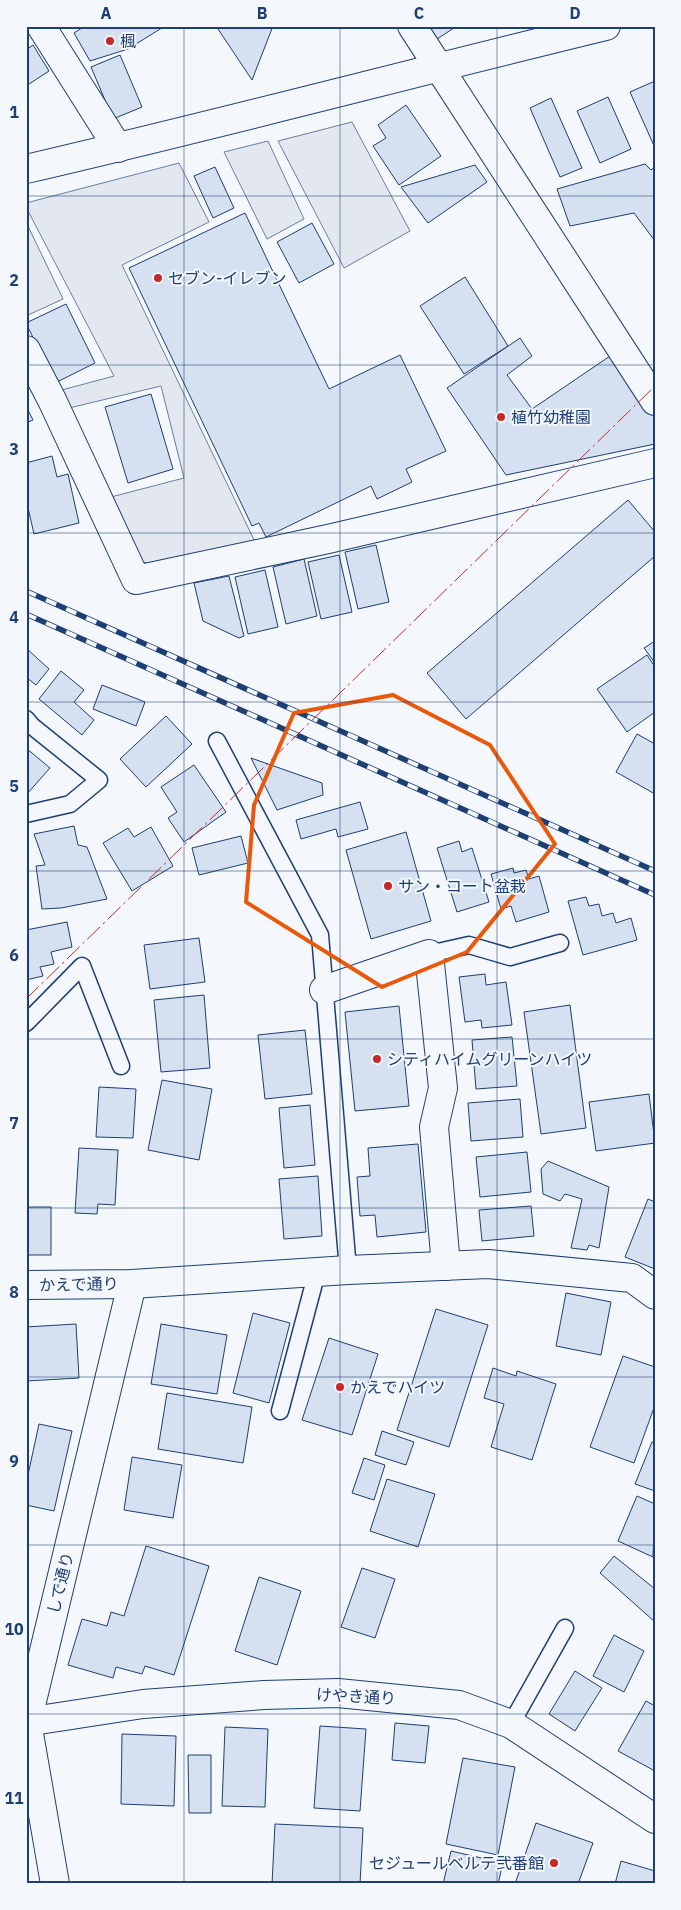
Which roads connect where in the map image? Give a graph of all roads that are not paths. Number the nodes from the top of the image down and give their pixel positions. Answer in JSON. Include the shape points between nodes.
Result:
{"nodes":[{"id":1,"x":41,"y":26,"type":"edge"},
{"id":2,"x":412,"y":26,"type":"edge"},
{"id":3,"x":606,"y":26,"type":"edge"},
{"id":4,"x":438,"y":66,"type":"junction"},
{"id":5,"x":118,"y":148,"type":"junction"},
{"id":6,"x":26,"y":169,"type":"edge"},
{"id":7,"x":26,"y":350,"type":"edge"},
{"id":8,"x":655,"y":402,"type":"edge"},
{"id":9,"x":655,"y":463,"type":"edge"},
{"id":10,"x":26,"y":719,"type":"edge"},
{"id":11,"x":217,"y":741,"type":"dead end"},
{"id":12,"x":26,"y":814,"type":"edge"},
{"id":13,"x":560,"y":943,"type":"dead end"},
{"id":14,"x":429,"y":954,"type":"junction"},
{"id":15,"x":324,"y":990,"type":"junction"},
{"id":16,"x":26,"y":1023,"type":"edge"},
{"id":17,"x":121,"y":1066,"type":"dead end"},
{"id":18,"x":446,"y":1266,"type":"junction"},
{"id":19,"x":348,"y":1270,"type":"junction"},
{"id":20,"x":317,"y":1272,"type":"junction"},
{"id":21,"x":132,"y":1284,"type":"junction"},
{"id":22,"x":26,"y":1285,"type":"edge"},
{"id":23,"x":655,"y":1295,"type":"edge"},
{"id":24,"x":280,"y":1411,"type":"dead end"},
{"id":25,"x":566,"y":1628,"type":"dead end"},
{"id":26,"x":26,"y":1722,"type":"edge"},
{"id":27,"x":510,"y":1724,"type":"junction"},
{"id":28,"x":655,"y":1819,"type":"edge"},
{"id":29,"x":54,"y":1884,"type":"edge"}],
"edges":[{"from":1,"to":5,"type":"street"},
{"from":2,"to":4,"type":"street"},
{"from":3,"to":4,"type":"street"},
{"from":4,"to":5,"type":"street"},
{"from":4,"to":8,"type":"street"},
{"from":5,"to":6,"type":"street"},
{"from":7,"to":9,"type":"street","via":[[136,580]]},
{"from":10,"to":12,"type":"lane","via":[[99,780],[70,804]]},
{"from":11,"to":15,"type":"lane","via":[[320,935]]},
{"from":13,"to":14,"type":"lane","via":[[510,957],[469,945]]},
{"from":14,"to":15,"type":"street"},
{"from":14,"to":18,"type":"street","via":[[443,1088],[434,1127]]},
{"from":15,"to":19,"type":"lane"},
{"from":16,"to":17,"type":"lane","via":[[82,966]]},
{"from":18,"to":19,"type":"street","name":"かえで通り"},
{"from":18,"to":23,"type":"street","name":"かえで通り","via":[[488,1264],[632,1278]]},
{"from":19,"to":20,"type":"street","name":"かえで通り"},
{"from":20,"to":21,"type":"street","name":"かえで通り"},
{"from":20,"to":24,"type":"lane"},
{"from":21,"to":22,"type":"street","name":"かえで通り"},
{"from":21,"to":26,"type":"street","name":"しで通り"},
{"from":25,"to":27,"type":"lane"},
{"from":26,"to":27,"type":"street","name":"けやき通り","via":[[143,1704],[338,1693],[459,1705]]},
{"from":26,"to":29,"type":"street","name":"しで通り"},
{"from":27,"to":28,"type":"street","name":"けやき通り"}]}
